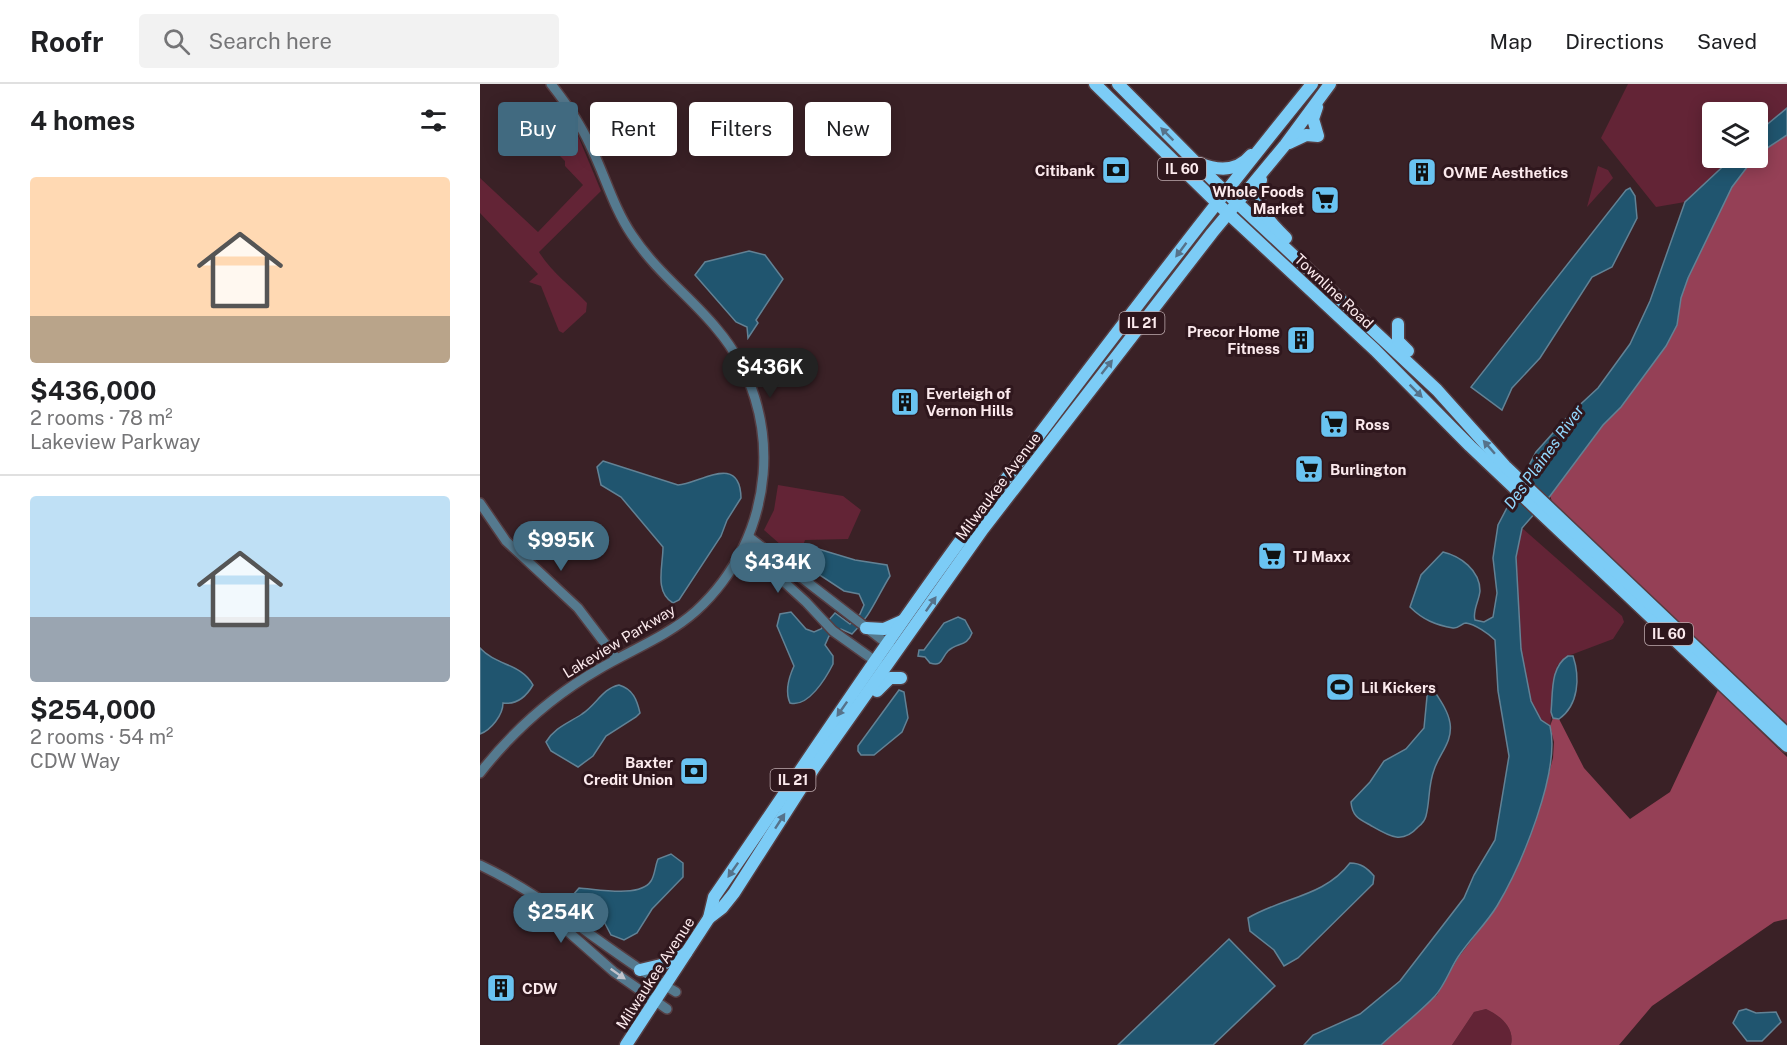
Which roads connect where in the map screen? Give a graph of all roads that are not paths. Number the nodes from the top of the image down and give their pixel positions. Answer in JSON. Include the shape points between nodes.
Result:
{"nodes":[{"id":1,"x":551,"y":84,"type":"edge"},
{"id":2,"x":1095,"y":84,"type":"edge"},
{"id":3,"x":1118,"y":84,"type":"edge"},
{"id":4,"x":1126,"y":84,"type":"edge"},
{"id":5,"x":1312,"y":84,"type":"edge"},
{"id":6,"x":1330,"y":84,"type":"edge"},
{"id":7,"x":1318,"y":100,"type":"junction"},
{"id":8,"x":1296,"y":105,"type":"junction"},
{"id":9,"x":1140,"y":107,"type":"junction"},
{"id":10,"x":1285,"y":145,"type":"junction"},
{"id":11,"x":1194,"y":161,"type":"junction"},
{"id":12,"x":1263,"y":173,"type":"junction"},
{"id":13,"x":1227,"y":192,"type":"junction"},
{"id":14,"x":1238,"y":202,"type":"junction"},
{"id":15,"x":1218,"y":204,"type":"junction"},
{"id":16,"x":1228,"y":213,"type":"junction"},
{"id":17,"x":1248,"y":232,"type":"junction"},
{"id":18,"x":1212,"y":233,"type":"junction"},
{"id":19,"x":1398,"y":324,"type":"dead end"},
{"id":20,"x":1371,"y":327,"type":"junction"},
{"id":21,"x":1458,"y":411,"type":"junction"},
{"id":22,"x":1502,"y":470,"type":"junction"},
{"id":23,"x":480,"y":503,"type":"edge"},
{"id":24,"x":1552,"y":517,"type":"junction"},
{"id":25,"x":749,"y":537,"type":"junction"},
{"id":26,"x":743,"y":550,"type":"junction"},
{"id":27,"x":906,"y":619,"type":"junction"},
{"id":28,"x":865,"y":627,"type":"junction"},
{"id":29,"x":892,"y":648,"type":"junction"},
{"id":30,"x":616,"y":658,"type":"junction"},
{"id":31,"x":881,"y":664,"type":"junction"},
{"id":32,"x":901,"y":678,"type":"dead end"},
{"id":33,"x":1787,"y":734,"type":"edge"},
{"id":34,"x":1787,"y":746,"type":"edge"},
{"id":35,"x":826,"y":751,"type":"junction"},
{"id":36,"x":480,"y":773,"type":"edge"},
{"id":37,"x":480,"y":865,"type":"edge"},
{"id":38,"x":494,"y":871,"type":"junction"},
{"id":39,"x":709,"y":918,"type":"junction"},
{"id":40,"x":687,"y":953,"type":"junction"},
{"id":41,"x":640,"y":970,"type":"junction"},
{"id":42,"x":670,"y":989,"type":"junction"},
{"id":43,"x":655,"y":1000,"type":"junction"},
{"id":44,"x":667,"y":1009,"type":"dead end"},
{"id":45,"x":626,"y":1045,"type":"edge"}],
"edges":[{"from":1,"to":25,"type":"street","name":"Lakeview Parkway","via":[[582,129],[630,233],[660,272],[717,328],[747,375],[760,413],[765,455],[762,493]]},
{"from":2,"to":15,"type":"main road","name":"Townline Road","number":"IL 60"},
{"from":3,"to":9,"type":"main road","name":"Townline Road","number":"IL 60"},
{"from":4,"to":9,"type":"street"},
{"from":5,"to":8,"type":"main road","name":"Milwaukee Avenue","number":"IL 21"},
{"from":6,"to":7,"type":"main road","name":"Milwaukee Avenue","number":"IL 21"},
{"from":7,"to":10,"type":"main road","name":"Milwaukee Avenue","number":"IL 21"},
{"from":7,"to":10,"type":"main road","via":[[1313,119],[1318,136],[1306,135]]},
{"from":8,"to":11,"type":"main road","via":[[1247,161],[1225,170]]},
{"from":8,"to":13,"type":"main road","name":"Milwaukee Avenue","number":"IL 21"},
{"from":11,"to":9,"type":"main road","name":"Townline Road","number":"IL 60","one_way":true},
{"from":10,"to":12,"type":"main road","name":"Milwaukee Avenue","number":"IL 21"},
{"from":11,"to":13,"type":"main road","name":"Townline Road","number":"IL 60"},
{"from":12,"to":14,"type":"main road","name":"Milwaukee Avenue","number":"IL 21"},
{"from":12,"to":20,"type":"main road","via":[[1256,194],[1260,206],[1282,234],[1363,310]]},
{"from":13,"to":14,"type":"main road","name":"Townline Road","number":"IL 60"},
{"from":13,"to":15,"type":"main road","name":"Milwaukee Avenue","number":"IL 21"},
{"from":14,"to":16,"type":"main road","name":"Milwaukee Avenue","number":"IL 21"},
{"from":14,"to":20,"type":"main road","name":"Townline Road","number":"IL 60"},
{"from":15,"to":16,"type":"main road","name":"Townline Road","number":"IL 60"},
{"from":15,"to":27,"type":"main road","name":"Milwaukee Avenue","number":"IL 21","one_way":true,"via":[[974,522]]},
{"from":16,"to":17,"type":"main road","name":"Townline Road","number":"IL 60"},
{"from":16,"to":18,"type":"main road","name":"Milwaukee Avenue","number":"IL 21"},
{"from":17,"to":18,"type":"main road","via":[[1235,227]]},
{"from":17,"to":22,"type":"main road","name":"Townline Road","number":"IL 60","one_way":true},
{"from":29,"to":18,"type":"main road","name":"Milwaukee Avenue","number":"IL 21","one_way":true},
{"from":19,"to":21,"type":"main road","via":[[1398,341],[1453,399]]},
{"from":20,"to":21,"type":"main road","name":"Townline Road","number":"IL 60"},
{"from":22,"to":21,"type":"main road","name":"Townline Road","number":"IL 60","one_way":true},
{"from":22,"to":24,"type":"main road","name":"Townline Road","number":"IL 60"},
{"from":23,"to":30,"type":"street","via":[[506,541],[578,608]]},
{"from":24,"to":33,"type":"main road","number":"IL 60"},
{"from":24,"to":34,"type":"main road","number":"IL 60"},
{"from":25,"to":26,"type":"street","name":"Lakeview Parkway"},
{"from":25,"to":28,"type":"street"},
{"from":26,"to":30,"type":"street","name":"Lakeview Parkway","via":[[726,578],[695,612]]},
{"from":26,"to":31,"type":"street","via":[[758,558],[837,635]]},
{"from":27,"to":28,"type":"main road","via":[[884,629]]},
{"from":27,"to":29,"type":"main road","name":"Milwaukee Avenue","number":"IL 21"},
{"from":28,"to":29,"type":"street"},
{"from":29,"to":31,"type":"main road","name":"Milwaukee Avenue","number":"IL 21"},
{"from":30,"to":36,"type":"street","name":"Lakeview Parkway","via":[[540,711]]},
{"from":31,"to":35,"type":"main road","name":"Milwaukee Avenue","number":"IL 21"},
{"from":31,"to":39,"type":"main road","name":"Milwaukee Avenue","number":"IL 21","one_way":true,"via":[[714,897]]},
{"from":32,"to":35,"type":"main road","via":[[886,680],[852,726]]},
{"from":39,"to":35,"type":"main road","name":"Milwaukee Avenue","number":"IL 21","one_way":true,"via":[[734,893]]},
{"from":37,"to":38,"type":"street"},
{"from":38,"to":41,"type":"street"},
{"from":38,"to":43,"type":"street","one_way":true,"via":[[495,878],[533,902],[614,972]]},
{"from":39,"to":40,"type":"main road","name":"Milwaukee Avenue","number":"IL 21"},
{"from":40,"to":41,"type":"main road"},
{"from":40,"to":42,"type":"main road","name":"Milwaukee Avenue","number":"IL 21"},
{"from":41,"to":42,"type":"street"},
{"from":42,"to":43,"type":"main road","name":"Milwaukee Avenue","number":"IL 21"},
{"from":43,"to":44,"type":"street"},
{"from":43,"to":45,"type":"main road","name":"Milwaukee Avenue","number":"IL 21"}]}
